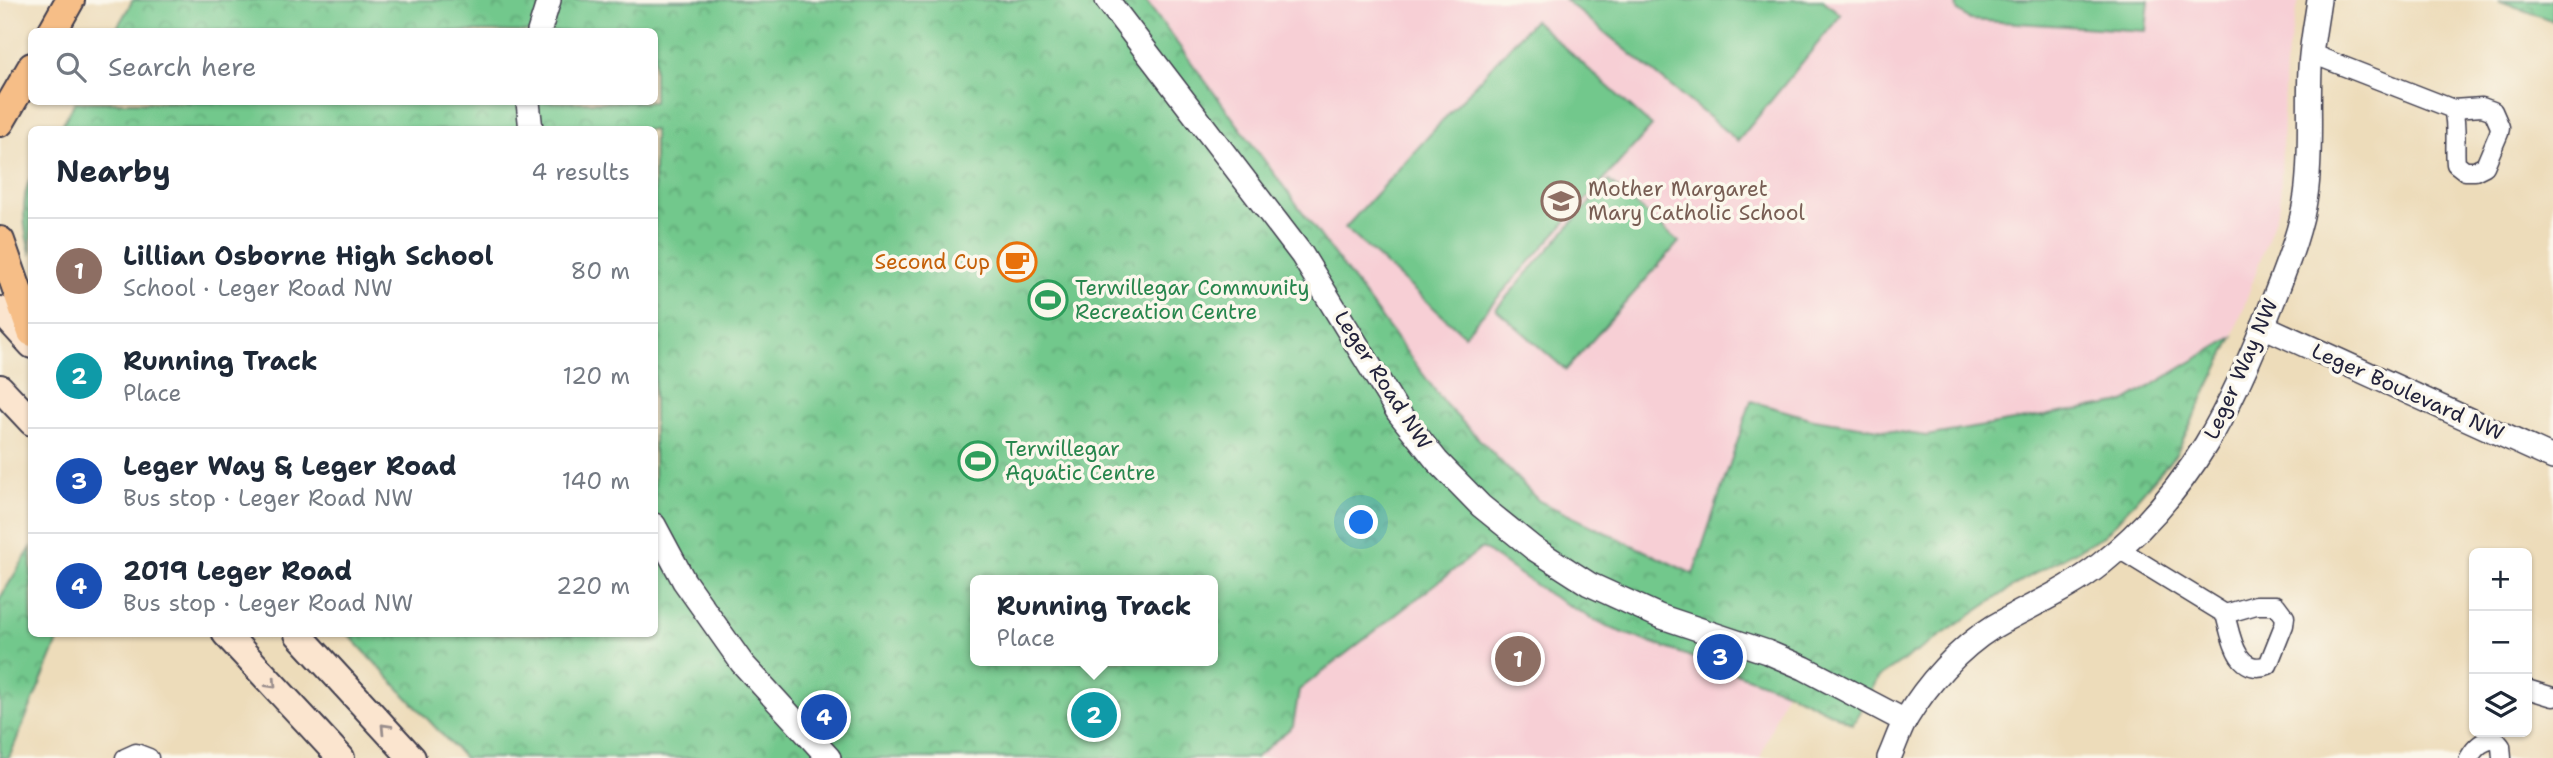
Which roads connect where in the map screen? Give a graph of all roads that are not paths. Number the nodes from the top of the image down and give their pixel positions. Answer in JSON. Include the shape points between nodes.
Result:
{"nodes":[{"id":1,"x":70,"y":0,"type":"edge"},
{"id":2,"x":550,"y":0,"type":"edge"},
{"id":3,"x":1107,"y":0,"type":"edge"},
{"id":4,"x":2319,"y":0,"type":"edge"},
{"id":5,"x":54,"y":28,"type":"edge"},
{"id":6,"x":540,"y":28,"type":"edge"},
{"id":7,"x":2312,"y":54,"type":"junction"},
{"id":8,"x":28,"y":74,"type":"edge"},
{"id":9,"x":528,"y":105,"type":"edge"},
{"id":10,"x":2453,"y":109,"type":"dead end"},
{"id":11,"x":0,"y":122,"type":"edge"},
{"id":12,"x":531,"y":126,"type":"edge"},
{"id":13,"x":0,"y":241,"type":"edge"},
{"id":14,"x":0,"y":310,"type":"edge"},
{"id":15,"x":28,"y":321,"type":"edge"},
{"id":16,"x":2263,"y":326,"type":"junction"},
{"id":17,"x":28,"y":341,"type":"edge"},
{"id":18,"x":0,"y":388,"type":"edge"},
{"id":19,"x":28,"y":418,"type":"edge"},
{"id":20,"x":2553,"y":458,"type":"edge"},
{"id":21,"x":658,"y":532,"type":"edge"},
{"id":22,"x":2119,"y":549,"type":"junction"},
{"id":23,"x":2225,"y":614,"type":"dead end"},
{"id":24,"x":229,"y":637,"type":"edge"},
{"id":25,"x":301,"y":637,"type":"edge"},
{"id":26,"x":2532,"y":691,"type":"edge"},
{"id":27,"x":2553,"y":697,"type":"edge"},
{"id":28,"x":1905,"y":721,"type":"junction"},
{"id":29,"x":2493,"y":737,"type":"edge"},
{"id":30,"x":2498,"y":737,"type":"edge"},
{"id":31,"x":125,"y":758,"type":"edge"},
{"id":32,"x":149,"y":758,"type":"edge"},
{"id":33,"x":341,"y":758,"type":"edge"},
{"id":34,"x":412,"y":758,"type":"edge"},
{"id":35,"x":829,"y":758,"type":"edge"},
{"id":36,"x":1889,"y":758,"type":"edge"},
{"id":37,"x":2469,"y":758,"type":"edge"},
{"id":38,"x":2502,"y":758,"type":"edge"}],
"edges":[{"from":1,"to":5,"type":"main road"},
{"from":2,"to":6,"type":"street"},
{"from":3,"to":28,"type":"street","name":"Leger Road NW","via":[[1302,255],[1398,412],[1481,506],[1533,548],[1590,584],[1659,616],[1804,668]]},
{"from":4,"to":7,"type":"street","name":"Leger Way NW"},
{"from":7,"to":10,"type":"street"},
{"from":7,"to":16,"type":"street","name":"Leger Way NW","via":[[2306,200]]},
{"from":8,"to":11,"type":"main road"},
{"from":9,"to":12,"type":"street"},
{"from":13,"to":15,"type":"main road"},
{"from":14,"to":17,"type":"main road"},
{"from":16,"to":20,"type":"street","name":"Leger Boulevard NW"},
{"from":16,"to":22,"type":"street","name":"Leger Way NW","via":[[2206,448],[2167,502]]},
{"from":18,"to":19,"type":"main road"},
{"from":21,"to":35,"type":"street","via":[[684,581],[742,663]]},
{"from":22,"to":23,"type":"street"},
{"from":22,"to":28,"type":"street","name":"Leger Way NW","via":[[2080,579],[1979,636],[1944,670]]},
{"from":24,"to":33,"type":"main road","one_way":true},
{"from":34,"to":25,"type":"main road","one_way":true},
{"from":26,"to":27,"type":"street"},
{"from":28,"to":36,"type":"street","name":"Leger Way NW"},
{"from":29,"to":37,"type":"street","via":[[2476,747]]},
{"from":30,"to":38,"type":"street"},
{"from":31,"to":32,"type":"street","via":[[136,753]]}]}
